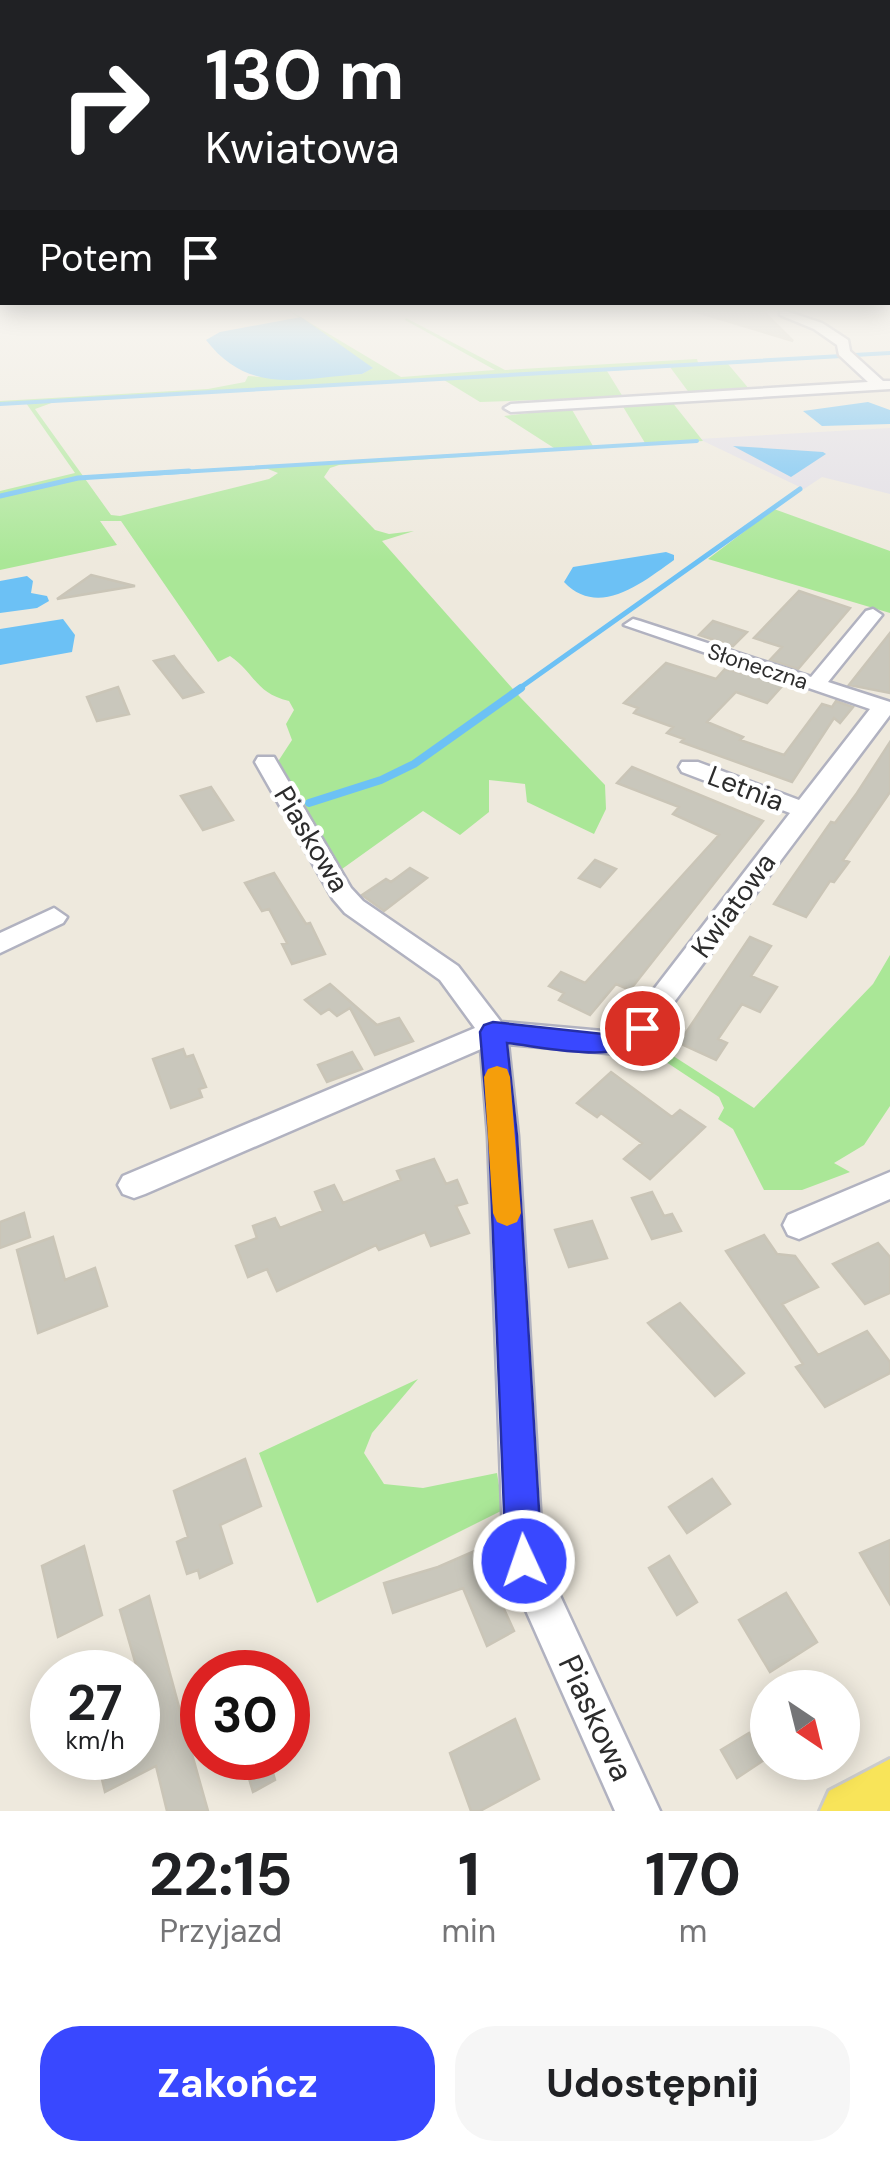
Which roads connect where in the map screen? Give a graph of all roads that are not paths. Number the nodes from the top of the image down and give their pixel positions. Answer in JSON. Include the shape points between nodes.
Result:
{"nodes":[{"id":1,"x":795,"y":391,"type":"edge"},
{"id":2,"x":511,"y":408,"type":"dead end"},
{"id":3,"x":873,"y":615,"type":"dead end"},
{"id":4,"x":634,"y":625,"type":"dead end"},
{"id":5,"x":815,"y":685,"type":"junction"},
{"id":6,"x":886,"y":708,"type":"edge"},
{"id":7,"x":266,"y":762,"type":"dead end"},
{"id":8,"x":690,"y":767,"type":"dead end"},
{"id":9,"x":803,"y":810,"type":"junction"},
{"id":10,"x":54,"y":916,"type":"dead end"},
{"id":11,"x":0,"y":944,"type":"edge"},
{"id":12,"x":493,"y":1032,"type":"junction"},
{"id":13,"x":134,"y":1185,"type":"dead end"},
{"id":14,"x":890,"y":1185,"type":"edge"},
{"id":15,"x":799,"y":1225,"type":"dead end"},
{"id":16,"x":890,"y":1788,"type":"edge"},
{"id":17,"x":638,"y":1811,"type":"edge"},
{"id":18,"x":849,"y":1811,"type":"edge"}],
"edges":[{"from":1,"to":2,"type":"street"},
{"from":3,"to":5,"type":"street"},
{"from":4,"to":5,"type":"street","name":"Słoneczna"},
{"from":5,"to":6,"type":"street","name":"Słoneczna"},
{"from":6,"to":9,"type":"street","name":"Kwiatowa"},
{"from":7,"to":12,"type":"street","name":"Piaskowa","via":[[342,893],[449,973]]},
{"from":8,"to":9,"type":"street","name":"Letnia"},
{"from":9,"to":12,"type":"street","name":"Kwiatowa","via":[[634,1035],[603,1043]]},
{"from":10,"to":11,"type":"street"},
{"from":12,"to":13,"type":"street"},
{"from":12,"to":17,"type":"street","name":"Piaskowa","via":[[524,1561]]},
{"from":14,"to":15,"type":"street"},
{"from":16,"to":18,"type":"main road"}]}
